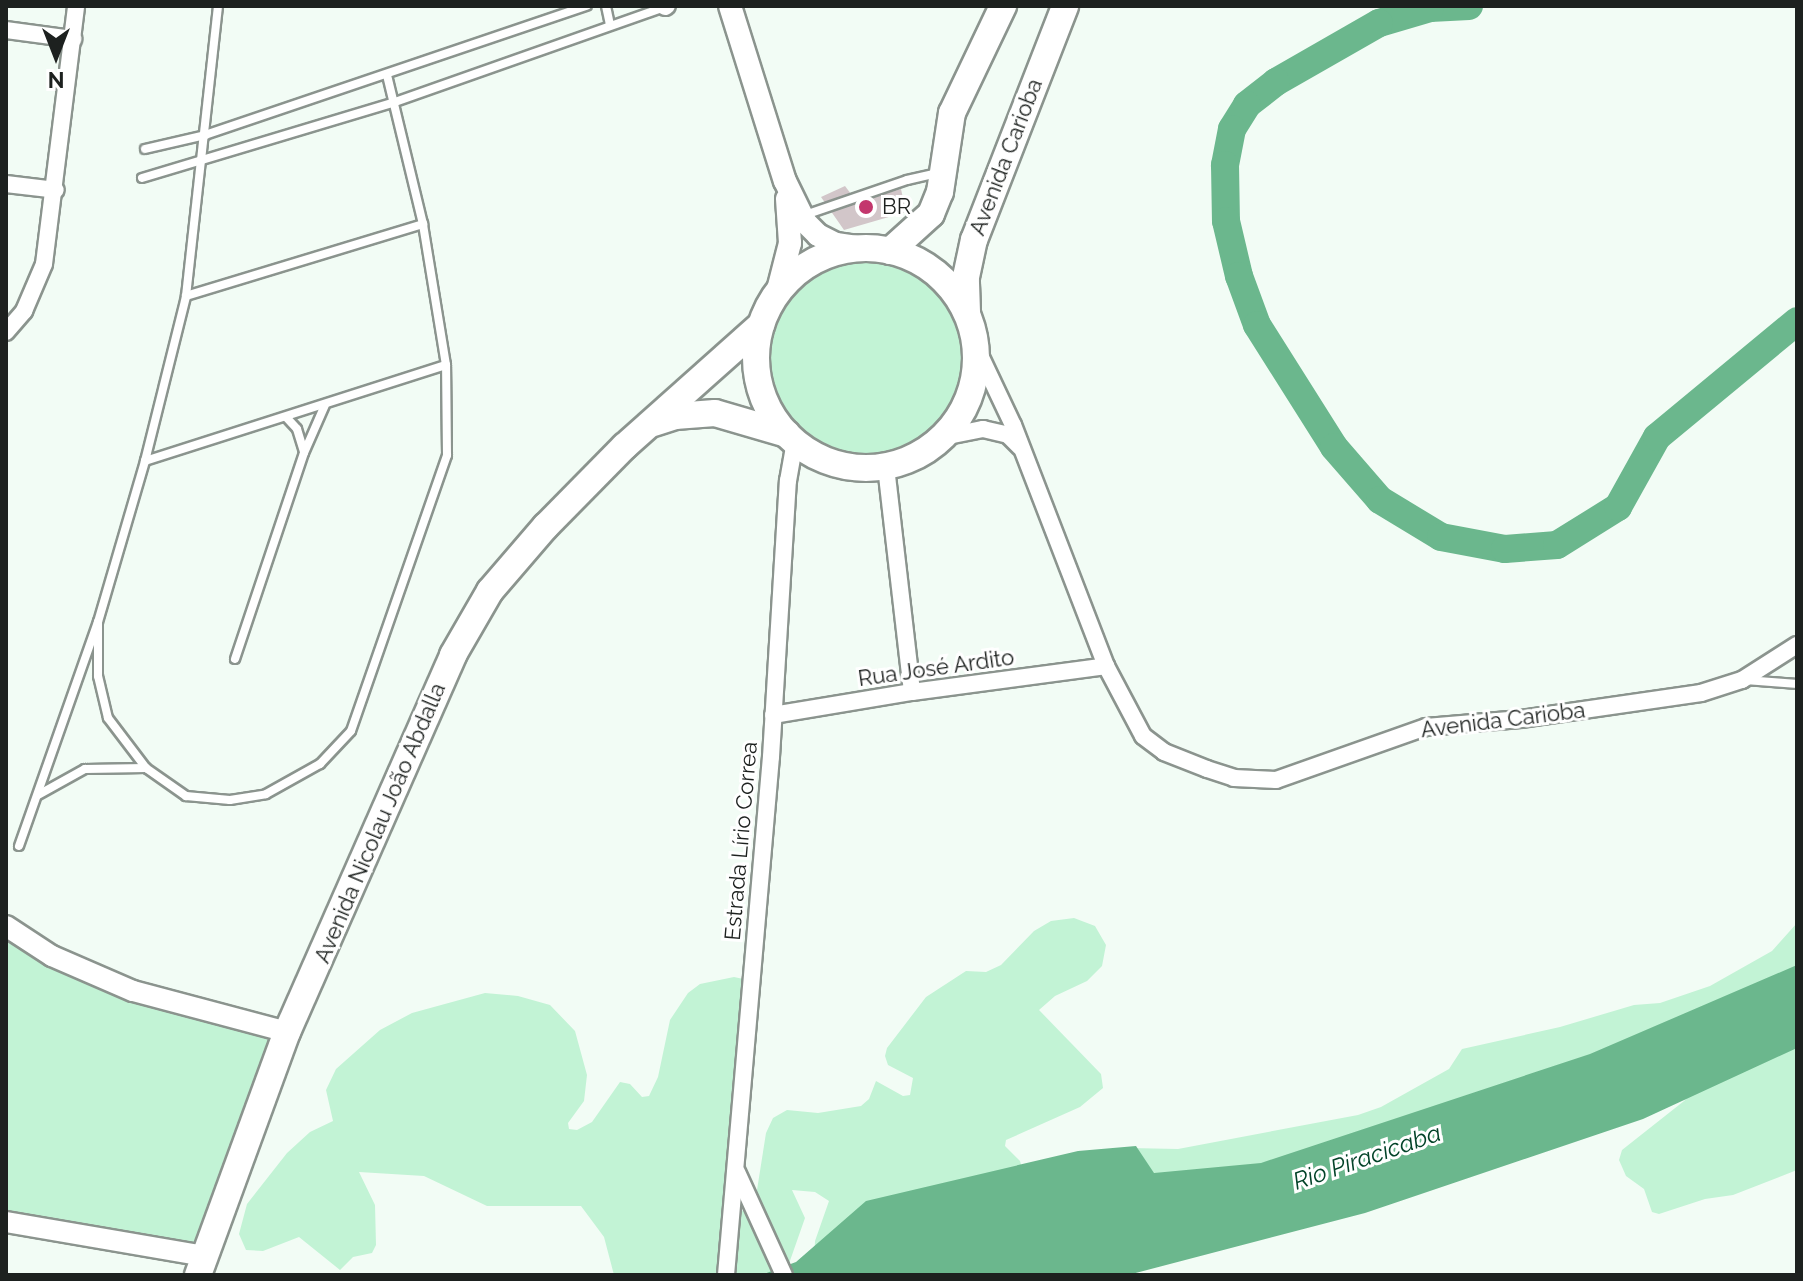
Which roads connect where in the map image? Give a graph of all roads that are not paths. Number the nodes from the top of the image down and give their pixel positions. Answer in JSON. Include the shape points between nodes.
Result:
{"nodes":[{"id":1,"x":76,"y":6,"type":"edge"},
{"id":2,"x":218,"y":6,"type":"edge"},
{"id":3,"x":587,"y":6,"type":"edge"},
{"id":4,"x":606,"y":6,"type":"edge"},
{"id":5,"x":666,"y":6,"type":"edge"},
{"id":6,"x":730,"y":6,"type":"edge"},
{"id":7,"x":1003,"y":6,"type":"edge"},
{"id":8,"x":1065,"y":6,"type":"edge"},
{"id":9,"x":610,"y":25,"type":"junction"},
{"id":10,"x":6,"y":30,"type":"edge"},
{"id":11,"x":73,"y":39,"type":"junction"},
{"id":12,"x":387,"y":75,"type":"junction"},
{"id":13,"x":395,"y":102,"type":"junction"},
{"id":14,"x":205,"y":135,"type":"junction"},
{"id":15,"x":145,"y":149,"type":"dead end"},
{"id":16,"x":203,"y":162,"type":"junction"},
{"id":17,"x":943,"y":172,"type":"junction"},
{"id":18,"x":142,"y":178,"type":"dead end"},
{"id":19,"x":785,"y":181,"type":"junction"},
{"id":20,"x":6,"y":184,"type":"edge"},
{"id":21,"x":56,"y":190,"type":"junction"},
{"id":22,"x":802,"y":216,"type":"junction"},
{"id":23,"x":423,"y":224,"type":"junction"},
{"id":24,"x":877,"y":249,"type":"junction"},
{"id":25,"x":777,"y":294,"type":"junction"},
{"id":26,"x":186,"y":296,"type":"junction"},
{"id":27,"x":967,"y":312,"type":"junction"},
{"id":28,"x":761,"y":325,"type":"junction"},
{"id":29,"x":6,"y":332,"type":"edge"},
{"id":30,"x":977,"y":349,"type":"junction"},
{"id":31,"x":446,"y":365,"type":"junction"},
{"id":32,"x":325,"y":405,"type":"junction"},
{"id":33,"x":286,"y":417,"type":"junction"},
{"id":34,"x":650,"y":425,"type":"junction"},
{"id":35,"x":943,"y":437,"type":"junction"},
{"id":36,"x":791,"y":438,"type":"junction"},
{"id":37,"x":1021,"y":448,"type":"junction"},
{"id":38,"x":304,"y":453,"type":"junction"},
{"id":39,"x":145,"y":461,"type":"junction"},
{"id":40,"x":886,"y":467,"type":"junction"},
{"id":41,"x":98,"y":622,"type":"junction"},
{"id":42,"x":1797,"y":645,"type":"edge"},
{"id":43,"x":235,"y":659,"type":"dead end"},
{"id":44,"x":1106,"y":666,"type":"junction"},
{"id":45,"x":1742,"y":680,"type":"junction"},
{"id":46,"x":1797,"y":684,"type":"edge"},
{"id":47,"x":912,"y":692,"type":"junction"},
{"id":48,"x":773,"y":715,"type":"junction"},
{"id":49,"x":146,"y":768,"type":"junction"},
{"id":50,"x":37,"y":796,"type":"junction"},
{"id":51,"x":19,"y":846,"type":"dead end"},
{"id":52,"x":6,"y":926,"type":"edge"},
{"id":53,"x":287,"y":1032,"type":"junction"},
{"id":54,"x":737,"y":1170,"type":"junction"},
{"id":55,"x":6,"y":1222,"type":"edge"},
{"id":56,"x":201,"y":1265,"type":"edge"},
{"id":57,"x":726,"y":1275,"type":"edge"},
{"id":58,"x":784,"y":1275,"type":"edge"}],
"edges":[{"from":1,"to":11,"type":"street"},
{"from":2,"to":14,"type":"lane"},
{"from":3,"to":12,"type":"lane"},
{"from":4,"to":9,"type":"lane"},
{"from":5,"to":9,"type":"lane"},
{"from":6,"to":19,"type":"main road"},
{"from":7,"to":17,"type":"main road","via":[[952,113]]},
{"from":8,"to":27,"type":"main road","name":"Avenida Carioba","via":[[974,240],[966,277]]},
{"from":9,"to":13,"type":"lane"},
{"from":10,"to":11,"type":"street"},
{"from":11,"to":21,"type":"street"},
{"from":12,"to":13,"type":"lane"},
{"from":12,"to":14,"type":"lane"},
{"from":13,"to":16,"type":"lane"},
{"from":13,"to":23,"type":"lane"},
{"from":14,"to":15,"type":"lane"},
{"from":14,"to":16,"type":"lane"},
{"from":16,"to":18,"type":"lane"},
{"from":16,"to":26,"type":"lane"},
{"from":17,"to":22,"type":"lane"},
{"from":17,"to":24,"type":"main road","via":[[931,214]]},
{"from":19,"to":22,"type":"main road"},
{"from":19,"to":25,"type":"main road","via":[[790,243]]},
{"from":20,"to":21,"type":"street"},
{"from":21,"to":29,"type":"street","via":[[44,264],[24,311]]},
{"from":22,"to":24,"type":"main road","via":[[818,235],[836,244]]},
{"from":23,"to":26,"type":"lane"},
{"from":23,"to":31,"type":"lane"},
{"from":24,"to":25,"type":"main road","via":[[830,254],[800,270]]},
{"from":24,"to":27,"type":"main road","via":[[921,263]]},
{"from":25,"to":28,"type":"main road"},
{"from":26,"to":39,"type":"lane"},
{"from":27,"to":30,"type":"main road"},
{"from":28,"to":34,"type":"main road","name":"Avenida Nicolau João Abdalla"},
{"from":28,"to":36,"type":"main road","via":[[756,353],[759,383],[769,410]]},
{"from":30,"to":35,"type":"main road","via":[[967,402]]},
{"from":30,"to":37,"type":"street","name":"Avenida Carioba"},
{"from":31,"to":32,"type":"lane"},
{"from":31,"to":49,"type":"lane","via":[[447,455],[351,731],[320,764],[266,794],[230,800],[186,796]]},
{"from":32,"to":33,"type":"lane"},
{"from":32,"to":38,"type":"lane"},
{"from":33,"to":38,"type":"lane","via":[[297,429]]},
{"from":33,"to":39,"type":"lane"},
{"from":34,"to":36,"type":"main road","name":"Avenida Nicolau João Abdalla","via":[[675,416],[715,413]]},
{"from":34,"to":53,"type":"main road","name":"Avenida Nicolau João Abdalla","via":[[546,526],[490,591],[453,655]]},
{"from":35,"to":37,"type":"street","via":[[983,429],[1008,435]]},
{"from":35,"to":40,"type":"main road","via":[[917,456]]},
{"from":36,"to":40,"type":"main road","via":[[838,464]]},
{"from":36,"to":48,"type":"street","name":"Estrada Lírio Correa"},
{"from":37,"to":44,"type":"street","name":"Avenida Carioba"},
{"from":38,"to":43,"type":"lane"},
{"from":39,"to":41,"type":"lane"},
{"from":40,"to":47,"type":"street"},
{"from":41,"to":49,"type":"lane","via":[[98,676],[108,718]]},
{"from":41,"to":50,"type":"lane"},
{"from":42,"to":45,"type":"street","name":"Avenida Carioba"},
{"from":44,"to":45,"type":"street","name":"Avenida Carioba","via":[[1143,736],[1164,752],[1234,778],[1276,780],[1426,727],[1701,693]]},
{"from":44,"to":47,"type":"street","name":"Rua José Ardito"},
{"from":45,"to":46,"type":"lane"},
{"from":47,"to":48,"type":"street","name":"Rua José Ardito"},
{"from":48,"to":54,"type":"street","name":"Estrada Lírio Correa"},
{"from":49,"to":50,"type":"lane","via":[[85,769]]},
{"from":50,"to":51,"type":"lane"},
{"from":52,"to":53,"type":"street","via":[[52,956],[133,991]]},
{"from":53,"to":56,"type":"main road","name":"Avenida Nicolau João Abdalla"},
{"from":54,"to":57,"type":"street","name":"Estrada Lírio Correa"},
{"from":54,"to":58,"type":"street"},
{"from":55,"to":56,"type":"street"}]}
